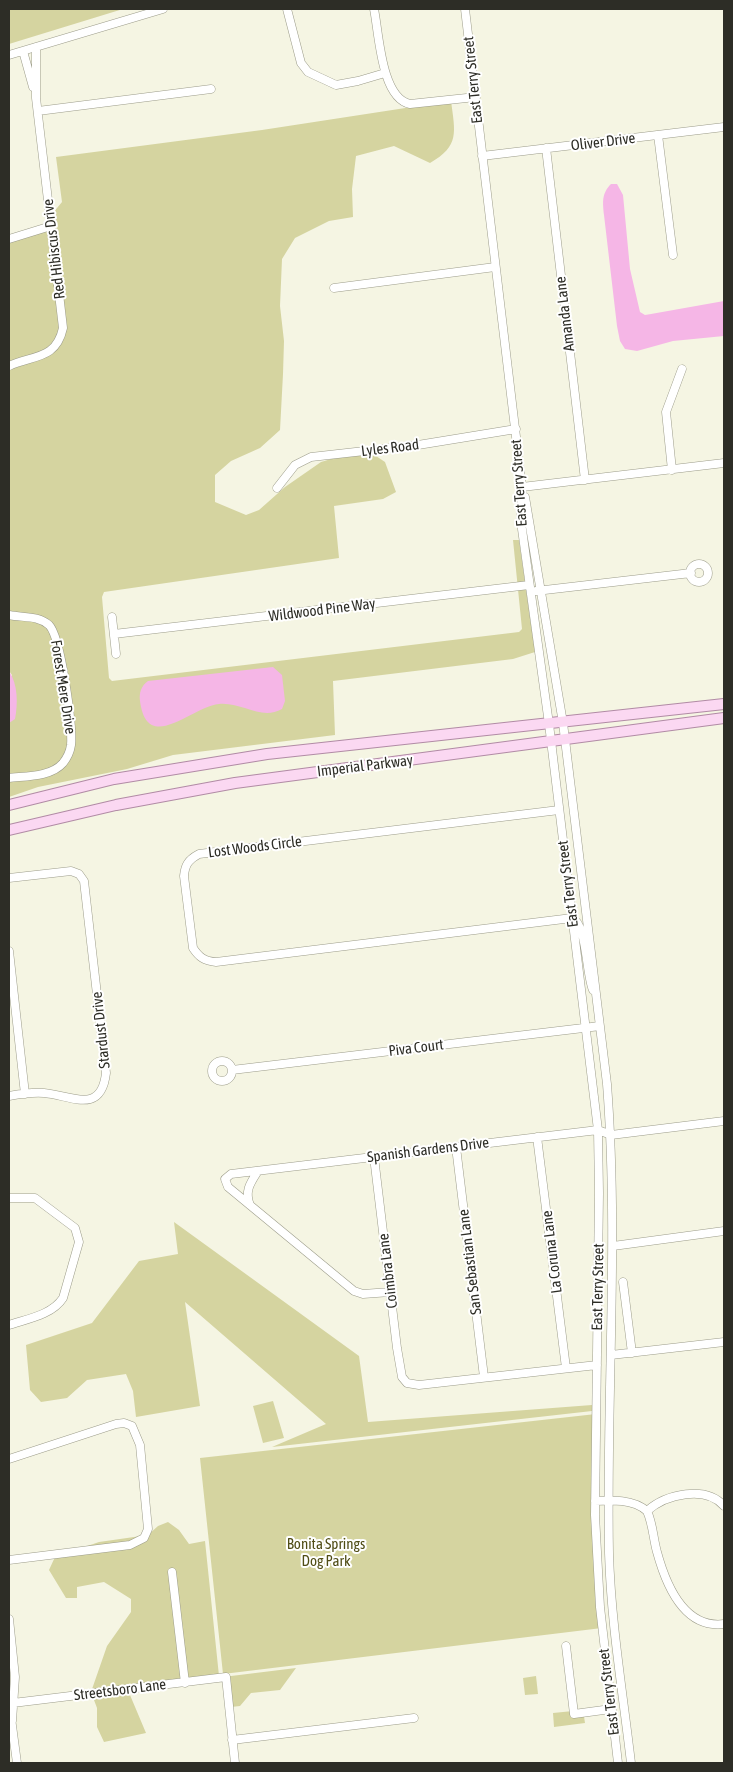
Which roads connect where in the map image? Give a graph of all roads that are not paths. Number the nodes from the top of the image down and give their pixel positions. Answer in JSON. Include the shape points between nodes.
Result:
{"nodes":[{"id":1,"x":163,"y":9,"type":"edge"},
{"id":2,"x":287,"y":9,"type":"edge"},
{"id":3,"x":374,"y":9,"type":"edge"},
{"id":4,"x":465,"y":9,"type":"edge"},
{"id":5,"x":36,"y":47,"type":"junction"},
{"id":6,"x":23,"y":51,"type":"junction"},
{"id":7,"x":9,"y":55,"type":"edge"},
{"id":8,"x":385,"y":73,"type":"junction"},
{"id":9,"x":211,"y":89,"type":"dead end"},
{"id":10,"x":476,"y":97,"type":"junction"},
{"id":11,"x":36,"y":98,"type":"junction"},
{"id":12,"x":38,"y":111,"type":"junction"},
{"id":13,"x":724,"y":127,"type":"edge"},
{"id":14,"x":658,"y":135,"type":"junction"},
{"id":15,"x":546,"y":148,"type":"junction"},
{"id":16,"x":482,"y":156,"type":"junction"},
{"id":17,"x":51,"y":226,"type":"junction"},
{"id":18,"x":9,"y":239,"type":"edge"},
{"id":19,"x":673,"y":255,"type":"dead end"},
{"id":20,"x":496,"y":267,"type":"junction"},
{"id":21,"x":334,"y":288,"type":"dead end"},
{"id":22,"x":9,"y":366,"type":"edge"},
{"id":23,"x":682,"y":369,"type":"dead end"},
{"id":24,"x":516,"y":429,"type":"junction"},
{"id":25,"x":724,"y":463,"type":"edge"},
{"id":26,"x":672,"y":470,"type":"junction"},
{"id":27,"x":585,"y":480,"type":"junction"},
{"id":28,"x":522,"y":487,"type":"junction"},
{"id":29,"x":277,"y":488,"type":"dead end"},
{"id":30,"x":691,"y":573,"type":"dead end"},
{"id":31,"x":530,"y":588,"type":"junction"},
{"id":32,"x":541,"y":590,"type":"junction"},
{"id":33,"x":9,"y":615,"type":"edge"},
{"id":34,"x":112,"y":617,"type":"dead end"},
{"id":35,"x":114,"y":634,"type":"junction"},
{"id":36,"x":116,"y":654,"type":"dead end"},
{"id":37,"x":724,"y":704,"type":"edge"},
{"id":38,"x":724,"y":718,"type":"edge"},
{"id":39,"x":563,"y":723,"type":"junction"},
{"id":40,"x":549,"y":724,"type":"junction"},
{"id":41,"x":565,"y":740,"type":"junction"},
{"id":42,"x":551,"y":742,"type":"junction"},
{"id":43,"x":9,"y":778,"type":"edge"},
{"id":44,"x":9,"y":805,"type":"edge"},
{"id":45,"x":559,"y":810,"type":"junction"},
{"id":46,"x":9,"y":830,"type":"edge"},
{"id":47,"x":9,"y":878,"type":"edge"},
{"id":48,"x":572,"y":918,"type":"junction"},
{"id":49,"x":9,"y":951,"type":"edge"},
{"id":50,"x":596,"y":997,"type":"junction"},
{"id":51,"x":600,"y":1026,"type":"junction"},
{"id":52,"x":586,"y":1027,"type":"junction"},
{"id":53,"x":232,"y":1070,"type":"dead end"},
{"id":54,"x":25,"y":1094,"type":"junction"},
{"id":55,"x":9,"y":1096,"type":"edge"},
{"id":56,"x":724,"y":1121,"type":"edge"},
{"id":57,"x":598,"y":1130,"type":"junction"},
{"id":58,"x":611,"y":1135,"type":"junction"},
{"id":59,"x":538,"y":1137,"type":"junction"},
{"id":60,"x":456,"y":1147,"type":"junction"},
{"id":61,"x":374,"y":1157,"type":"junction"},
{"id":62,"x":258,"y":1171,"type":"junction"},
{"id":63,"x":9,"y":1198,"type":"edge"},
{"id":64,"x":250,"y":1204,"type":"junction"},
{"id":65,"x":724,"y":1231,"type":"edge"},
{"id":66,"x":613,"y":1246,"type":"junction"},
{"id":67,"x":623,"y":1282,"type":"dead end"},
{"id":68,"x":390,"y":1292,"type":"junction"},
{"id":69,"x":9,"y":1325,"type":"edge"},
{"id":70,"x":724,"y":1342,"type":"edge"},
{"id":71,"x":632,"y":1353,"type":"junction"},
{"id":72,"x":611,"y":1355,"type":"junction"},
{"id":73,"x":597,"y":1365,"type":"junction"},
{"id":74,"x":566,"y":1368,"type":"junction"},
{"id":75,"x":484,"y":1377,"type":"junction"},
{"id":76,"x":9,"y":1459,"type":"edge"},
{"id":77,"x":610,"y":1500,"type":"junction"},
{"id":78,"x":594,"y":1501,"type":"junction"},
{"id":79,"x":724,"y":1506,"type":"edge"},
{"id":80,"x":647,"y":1511,"type":"junction"},
{"id":81,"x":9,"y":1560,"type":"edge"},
{"id":82,"x":172,"y":1572,"type":"dead end"},
{"id":83,"x":9,"y":1619,"type":"edge"},
{"id":84,"x":724,"y":1624,"type":"edge"},
{"id":85,"x":566,"y":1646,"type":"dead end"},
{"id":86,"x":185,"y":1682,"type":"junction"},
{"id":87,"x":13,"y":1703,"type":"junction"},
{"id":88,"x":611,"y":1709,"type":"junction"},
{"id":89,"x":10,"y":1717,"type":"edge"},
{"id":90,"x":414,"y":1718,"type":"dead end"},
{"id":91,"x":232,"y":1740,"type":"junction"},
{"id":92,"x":17,"y":1763,"type":"edge"},
{"id":93,"x":235,"y":1763,"type":"edge"},
{"id":94,"x":618,"y":1763,"type":"edge"},
{"id":95,"x":631,"y":1763,"type":"edge"}],
"edges":[{"from":1,"to":5,"type":"street"},
{"from":2,"to":8,"type":"street","via":[[301,63],[308,72],[336,85]]},
{"from":3,"to":8,"type":"street"},
{"from":4,"to":10,"type":"street","name":"East Terry Street"},
{"from":5,"to":6,"type":"street"},
{"from":5,"to":11,"type":"street","name":"Red Hibiscus Drive"},
{"from":6,"to":7,"type":"street"},
{"from":6,"to":11,"type":"street","name":"Red Hibiscus Drive"},
{"from":8,"to":10,"type":"street","via":[[393,90],[410,104]]},
{"from":9,"to":12,"type":"street"},
{"from":10,"to":16,"type":"street","name":"East Terry Street"},
{"from":11,"to":12,"type":"street","name":"Red Hibiscus Drive"},
{"from":12,"to":17,"type":"street","name":"Red Hibiscus Drive"},
{"from":13,"to":14,"type":"street","name":"Oliver Drive"},
{"from":14,"to":15,"type":"street","name":"Oliver Drive"},
{"from":14,"to":19,"type":"street"},
{"from":15,"to":16,"type":"street","name":"Oliver Drive"},
{"from":15,"to":27,"type":"street","name":"Amanda Lane"},
{"from":16,"to":20,"type":"street","name":"East Terry Street"},
{"from":17,"to":18,"type":"street"},
{"from":17,"to":22,"type":"street","name":"Red Hibiscus Drive","via":[[61,307],[61,335],[45,355]]},
{"from":20,"to":21,"type":"street"},
{"from":20,"to":24,"type":"street","name":"East Terry Street"},
{"from":23,"to":26,"type":"street","via":[[666,412]]},
{"from":24,"to":28,"type":"street","name":"East Terry Street"},
{"from":24,"to":29,"type":"street","name":"Lyles Road","via":[[418,445],[311,457],[295,466]]},
{"from":25,"to":26,"type":"street"},
{"from":26,"to":27,"type":"street"},
{"from":27,"to":28,"type":"street"},
{"from":28,"to":31,"type":"street","name":"East Terry Street","via":[[521,522]]},
{"from":28,"to":32,"type":"street"},
{"from":30,"to":32,"type":"street","name":"Wildwood Pine Way"},
{"from":31,"to":32,"type":"street","name":"Wildwood Pine Way"},
{"from":31,"to":35,"type":"street","name":"Wildwood Pine Way"},
{"from":31,"to":40,"type":"street","name":"East Terry Street"},
{"from":32,"to":39,"type":"street"},
{"from":33,"to":43,"type":"street","name":"Forest Mere Drive","via":[[43,621],[56,634],[71,742],[68,756],[53,771]]},
{"from":34,"to":35,"type":"street"},
{"from":35,"to":36,"type":"street"},
{"from":37,"to":39,"type":"main road","name":"Imperial Parkway"},
{"from":38,"to":41,"type":"main road","name":"Imperial Parkway"},
{"from":39,"to":40,"type":"main road","name":"Imperial Parkway"},
{"from":39,"to":41,"type":"street"},
{"from":40,"to":42,"type":"street","name":"East Terry Street"},
{"from":40,"to":44,"type":"main road","name":"Imperial Parkway","via":[[267,754],[114,779]]},
{"from":41,"to":42,"type":"main road","name":"Imperial Parkway"},
{"from":41,"to":50,"type":"street"},
{"from":42,"to":45,"type":"street","name":"East Terry Street"},
{"from":42,"to":46,"type":"main road","name":"Imperial Parkway","via":[[235,783],[116,804]]},
{"from":45,"to":48,"type":"street","name":"East Terry Street"},
{"from":45,"to":48,"type":"street","name":"Lost Woods Circle","via":[[199,854],[185,867],[186,902],[193,948],[206,961],[216,962]]},
{"from":47,"to":54,"type":"street","name":"Stardust Drive","via":[[71,871],[84,881],[105,1064],[105,1082],[101,1090],[87,1100],[45,1093]]},
{"from":48,"to":50,"type":"street","via":[[580,925],[589,981]]},
{"from":48,"to":52,"type":"street","name":"East Terry Street"},
{"from":49,"to":54,"type":"street"},
{"from":50,"to":51,"type":"street"},
{"from":51,"to":52,"type":"street","name":"Piva Court"},
{"from":51,"to":58,"type":"street"},
{"from":52,"to":53,"type":"street","name":"Piva Court"},
{"from":52,"to":57,"type":"street","name":"East Terry Street"},
{"from":54,"to":55,"type":"street","name":"Stardust Drive"},
{"from":56,"to":58,"type":"street"},
{"from":57,"to":58,"type":"street"},
{"from":57,"to":59,"type":"street","name":"Spanish Gardens Drive"},
{"from":57,"to":73,"type":"street","name":"East Terry Street"},
{"from":58,"to":66,"type":"street"},
{"from":59,"to":60,"type":"street","name":"Spanish Gardens Drive"},
{"from":59,"to":74,"type":"street","name":"La Coruna Lane"},
{"from":60,"to":61,"type":"street","name":"Spanish Gardens Drive"},
{"from":60,"to":75,"type":"street","name":"San Sebastian Lane"},
{"from":61,"to":62,"type":"street","name":"Spanish Gardens Drive"},
{"from":61,"to":68,"type":"street","name":"Coimbra Lane"},
{"from":62,"to":64,"type":"street","via":[[248,1186]]},
{"from":62,"to":64,"type":"street","name":"Spanish Gardens Drive","via":[[231,1174],[225,1179],[228,1187]]},
{"from":63,"to":69,"type":"street","via":[[26,1197],[43,1202],[75,1228],[79,1242],[63,1298],[58,1305]]},
{"from":64,"to":68,"type":"street","name":"Spanish Gardens Drive","via":[[354,1291]]},
{"from":65,"to":66,"type":"street"},
{"from":66,"to":72,"type":"street"},
{"from":67,"to":71,"type":"street"},
{"from":68,"to":75,"type":"street","name":"Coimbra Lane","via":[[402,1377],[407,1383],[419,1386]]},
{"from":70,"to":71,"type":"street"},
{"from":71,"to":72,"type":"street"},
{"from":72,"to":77,"type":"street"},
{"from":73,"to":74,"type":"street"},
{"from":73,"to":78,"type":"street","name":"East Terry Street"},
{"from":74,"to":75,"type":"street"},
{"from":76,"to":81,"type":"street","via":[[116,1424],[132,1426],[138,1438],[148,1529],[144,1538],[130,1545]]},
{"from":77,"to":78,"type":"street"},
{"from":77,"to":80,"type":"street","via":[[640,1505]]},
{"from":77,"to":95,"type":"street","via":[[612,1589]]},
{"from":78,"to":88,"type":"street","name":"East Terry Street","via":[[597,1577]]},
{"from":79,"to":80,"type":"street","via":[[712,1496],[693,1495],[663,1500]]},
{"from":80,"to":84,"type":"street","via":[[664,1573],[685,1610],[706,1624]]},
{"from":82,"to":86,"type":"street"},
{"from":83,"to":87,"type":"street","via":[[14,1667]]},
{"from":85,"to":88,"type":"street","via":[[574,1714]]},
{"from":86,"to":87,"type":"street","name":"Streetsboro Lane"},
{"from":86,"to":91,"type":"street","name":"Streetsboro Lane","via":[[226,1677]]},
{"from":87,"to":89,"type":"street"},
{"from":88,"to":94,"type":"street","name":"East Terry Street"},
{"from":89,"to":92,"type":"street"},
{"from":90,"to":91,"type":"street"},
{"from":91,"to":93,"type":"street"}]}
